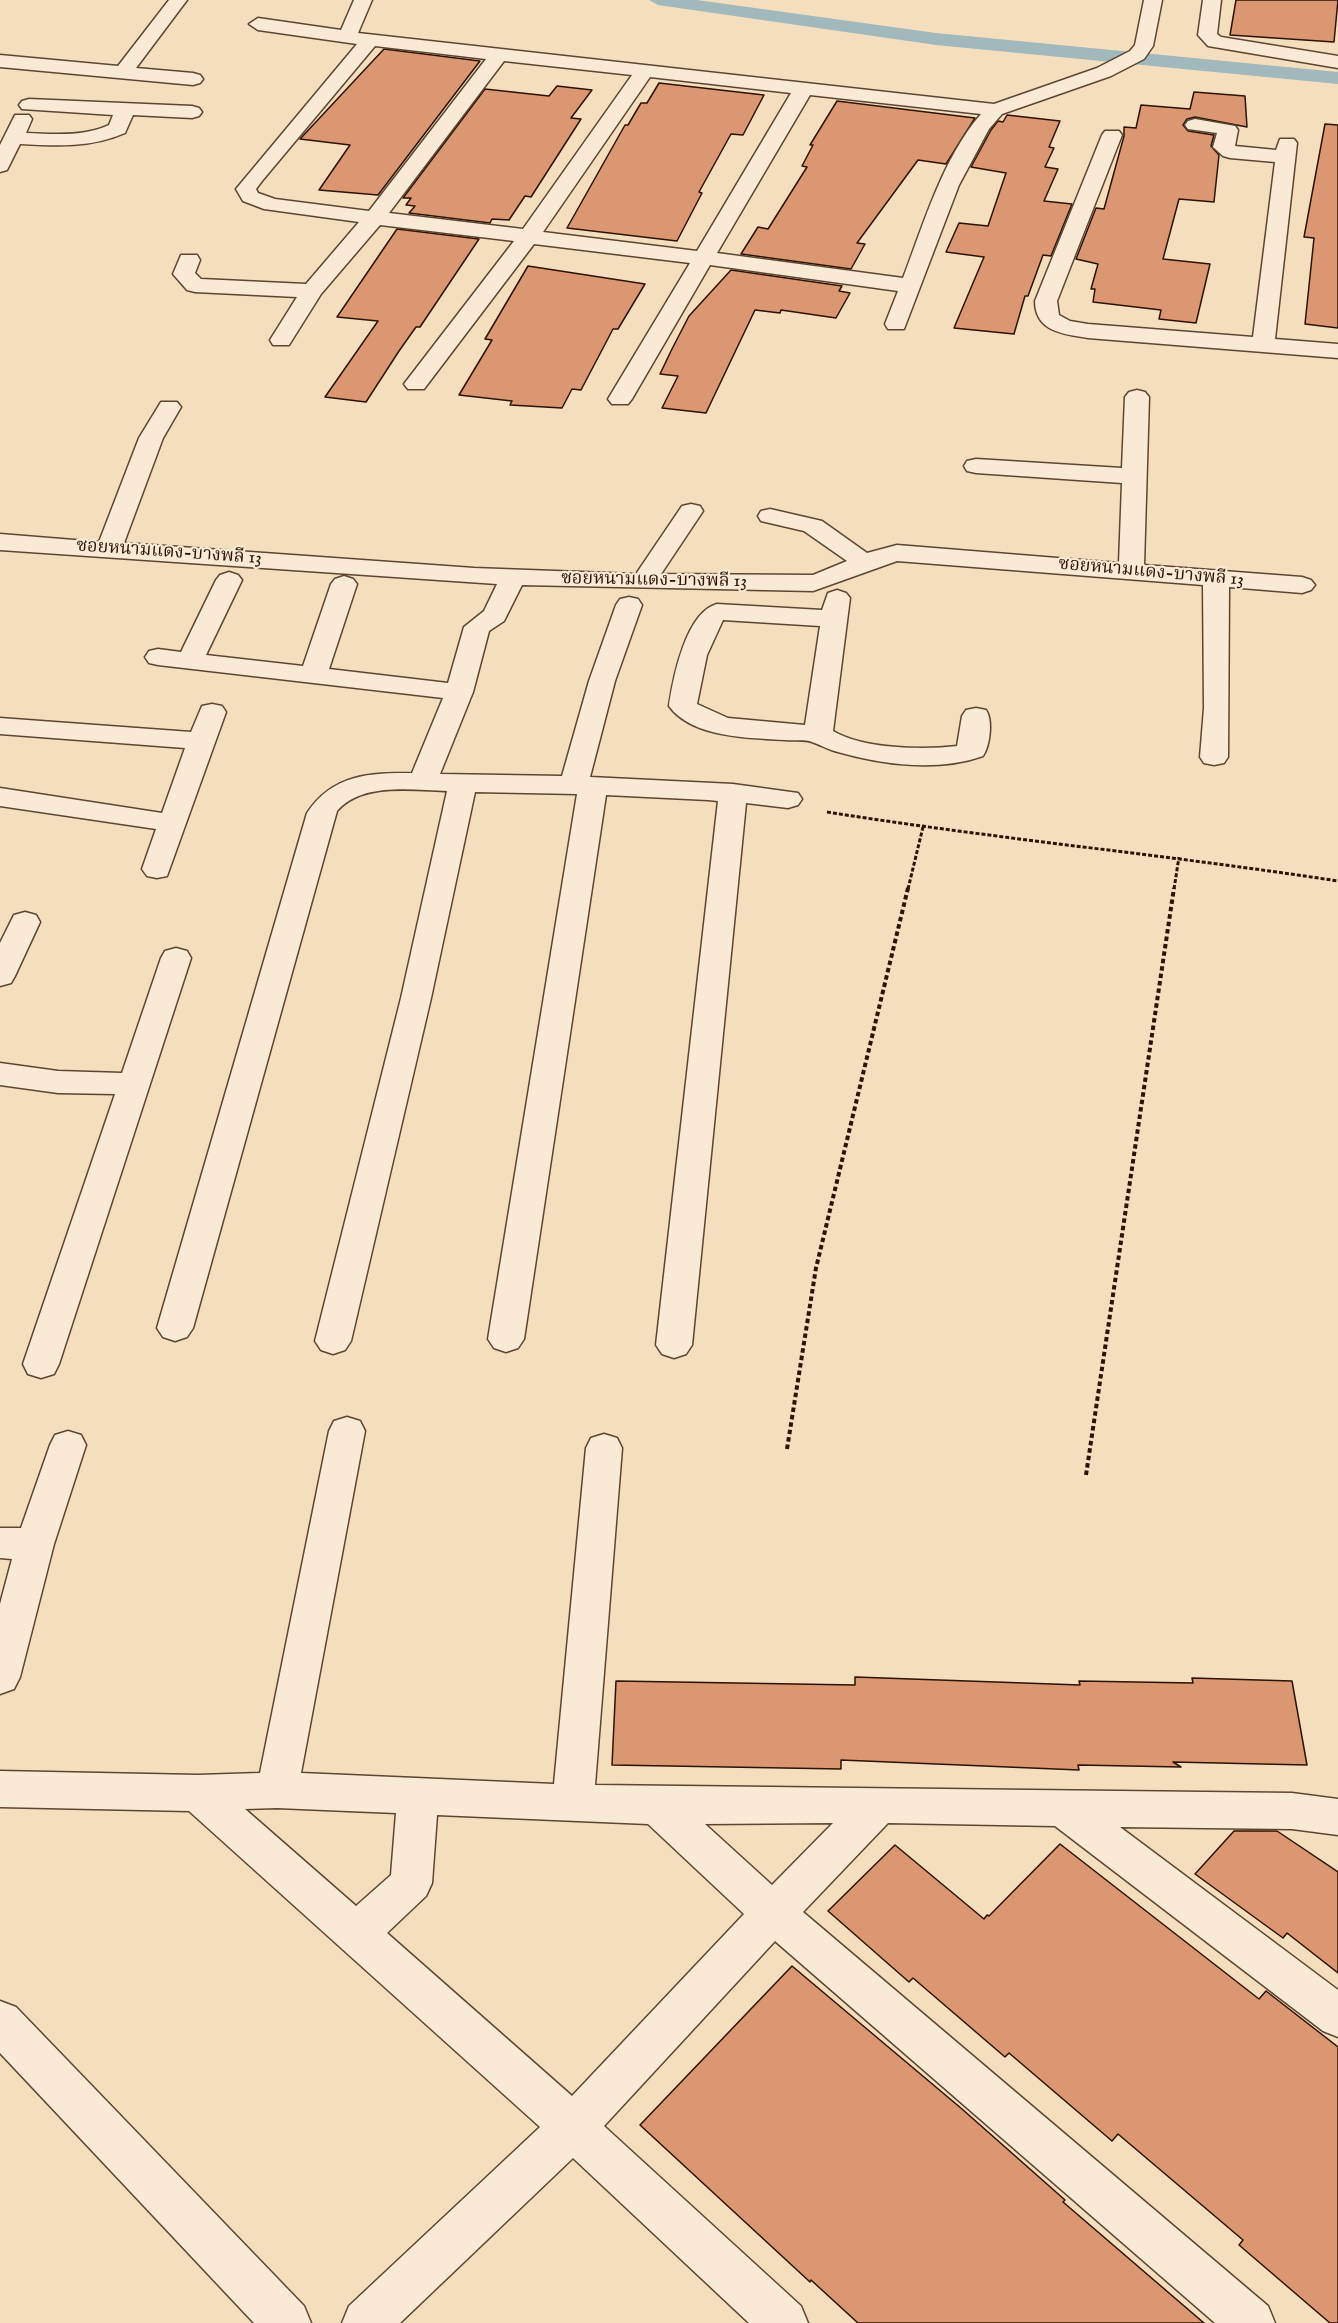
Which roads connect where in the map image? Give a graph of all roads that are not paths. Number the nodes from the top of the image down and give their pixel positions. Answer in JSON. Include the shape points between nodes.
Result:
{"nodes":[{"id":1,"x":178,"y":0,"type":"edge"},
{"id":2,"x":363,"y":0,"type":"edge"},
{"id":3,"x":1153,"y":0,"type":"edge"},
{"id":4,"x":1212,"y":0,"type":"edge"},
{"id":5,"x":258,"y":24,"type":"dead end"},
{"id":6,"x":347,"y":37,"type":"junction"},
{"id":7,"x":370,"y":40,"type":"junction"},
{"id":8,"x":499,"y":54,"type":"junction"},
{"id":9,"x":0,"y":61,"type":"edge"},
{"id":10,"x":1338,"y":62,"type":"edge"},
{"id":11,"x":47,"y":66,"type":"junction"},
{"id":12,"x":645,"y":71,"type":"junction"},
{"id":13,"x":123,"y":72,"type":"junction"},
{"id":14,"x":193,"y":79,"type":"dead end"},
{"id":15,"x":804,"y":88,"type":"junction"},
{"id":16,"x":125,"y":110,"type":"junction"},
{"id":17,"x":995,"y":110,"type":"junction"},
{"id":18,"x":192,"y":112,"type":"dead end"},
{"id":19,"x":0,"y":120,"type":"edge"},
{"id":20,"x":21,"y":121,"type":"junction"},
{"id":21,"x":1195,"y":125,"type":"dead end"},
{"id":22,"x":1112,"y":135,"type":"dead end"},
{"id":23,"x":0,"y":166,"type":"edge"},
{"id":24,"x":375,"y":216,"type":"junction"},
{"id":25,"x":529,"y":236,"type":"junction"},
{"id":26,"x":704,"y":258,"type":"junction"},
{"id":27,"x":189,"y":260,"type":"dead end"},
{"id":28,"x":911,"y":286,"type":"junction"},
{"id":29,"x":312,"y":291,"type":"junction"},
{"id":30,"x":896,"y":324,"type":"dead end"},
{"id":31,"x":281,"y":340,"type":"dead end"},
{"id":32,"x":1263,"y":345,"type":"junction"},
{"id":33,"x":1338,"y":351,"type":"edge"},
{"id":34,"x":416,"y":384,"type":"dead end"},
{"id":35,"x":1137,"y":397,"type":"dead end"},
{"id":36,"x":620,"y":399,"type":"dead end"},
{"id":37,"x":169,"y":407,"type":"dead end"},
{"id":38,"x":976,"y":466,"type":"dead end"},
{"id":39,"x":1134,"y":476,"type":"junction"},
{"id":40,"x":691,"y":511,"type":"dead end"},
{"id":41,"x":770,"y":516,"type":"dead end"},
{"id":42,"x":0,"y":542,"type":"edge"},
{"id":43,"x":109,"y":549,"type":"junction"},
{"id":44,"x":864,"y":562,"type":"junction"},
{"id":45,"x":1131,"y":572,"type":"junction"},
{"id":46,"x":840,"y":575,"type":"junction"},
{"id":47,"x":513,"y":578,"type":"junction"},
{"id":48,"x":1216,"y":578,"type":"junction"},
{"id":49,"x":229,"y":580,"type":"dead end"},
{"id":50,"x":643,"y":582,"type":"junction"},
{"id":51,"x":344,"y":584,"type":"dead end"},
{"id":52,"x":1302,"y":585,"type":"dead end"},
{"id":53,"x":472,"y":601,"type":"junction"},
{"id":54,"x":628,"y":604,"type":"dead end"},
{"id":55,"x":834,"y":619,"type":"junction"},
{"id":56,"x":158,"y":657,"type":"dead end"},
{"id":57,"x":191,"y":659,"type":"junction"},
{"id":58,"x":314,"y":674,"type":"junction"},
{"id":59,"x":459,"y":692,"type":"junction"},
{"id":60,"x":213,"y":712,"type":"dead end"},
{"id":61,"x":976,"y":716,"type":"dead end"},
{"id":62,"x":0,"y":726,"type":"edge"},
{"id":63,"x":819,"y":734,"type":"junction"},
{"id":64,"x":202,"y":741,"type":"junction"},
{"id":65,"x":1214,"y":757,"type":"dead end"},
{"id":66,"x":423,"y":782,"type":"junction"},
{"id":67,"x":463,"y":783,"type":"junction"},
{"id":68,"x":584,"y":784,"type":"junction"},
{"id":69,"x":734,"y":793,"type":"junction"},
{"id":70,"x":0,"y":797,"type":"edge"},
{"id":71,"x":788,"y":799,"type":"dead end"},
{"id":72,"x":173,"y":823,"type":"junction"},
{"id":73,"x":157,"y":869,"type":"dead end"},
{"id":74,"x":25,"y":922,"type":"dead end"},
{"id":75,"x":176,"y":958,"type":"dead end"},
{"id":76,"x":0,"y":976,"type":"edge"},
{"id":77,"x":0,"y":1074,"type":"edge"},
{"id":78,"x":134,"y":1084,"type":"junction"},
{"id":79,"x":175,"y":1328,"type":"dead end"},
{"id":80,"x":506,"y":1339,"type":"dead end"},
{"id":81,"x":333,"y":1341,"type":"dead end"},
{"id":82,"x":674,"y":1345,"type":"dead end"},
{"id":83,"x":41,"y":1364,"type":"dead end"},
{"id":84,"x":347,"y":1431,"type":"dead end"},
{"id":85,"x":68,"y":1444,"type":"dead end"},
{"id":86,"x":604,"y":1448,"type":"dead end"},
{"id":87,"x":17,"y":1544,"type":"edge"},
{"id":88,"x":0,"y":1677,"type":"edge"},
{"id":89,"x":0,"y":1790,"type":"edge"},
{"id":90,"x":277,"y":1790,"type":"junction"},
{"id":91,"x":198,"y":1793,"type":"junction"},
{"id":92,"x":418,"y":1795,"type":"junction"},
{"id":93,"x":573,"y":1801,"type":"junction"},
{"id":94,"x":879,"y":1805,"type":"junction"},
{"id":95,"x":657,"y":1806,"type":"junction"},
{"id":96,"x":1063,"y":1808,"type":"junction"},
{"id":97,"x":1338,"y":1817,"type":"edge"},
{"id":98,"x":773,"y":1913,"type":"junction"},
{"id":99,"x":356,"y":1934,"type":"junction"},
{"id":100,"x":1338,"y":2016,"type":"edge"},
{"id":101,"x":0,"y":2022,"type":"edge"},
{"id":102,"x":573,"y":2127,"type":"junction"},
{"id":103,"x":287,"y":2323,"type":"edge"},
{"id":104,"x":366,"y":2323,"type":"edge"},
{"id":105,"x":784,"y":2323,"type":"edge"},
{"id":106,"x":1251,"y":2323,"type":"edge"}],
"edges":[{"from":1,"to":13,"type":"street"},
{"from":2,"to":6,"type":"street"},
{"from":3,"to":17,"type":"street","via":[[1144,46],[1137,55],[1118,66]]},
{"from":4,"to":10,"type":"street","via":[[1207,35],[1215,42]]},
{"from":5,"to":6,"type":"street"},
{"from":6,"to":7,"type":"street"},
{"from":7,"to":8,"type":"street"},
{"from":7,"to":24,"type":"street","via":[[246,189],[250,197],[271,205]]},
{"from":8,"to":12,"type":"street"},
{"from":8,"to":24,"type":"street"},
{"from":9,"to":11,"type":"street"},
{"from":11,"to":13,"type":"street"},
{"from":11,"to":20,"type":"street"},
{"from":12,"to":15,"type":"street"},
{"from":12,"to":25,"type":"street"},
{"from":13,"to":14,"type":"street"},
{"from":15,"to":17,"type":"street"},
{"from":15,"to":26,"type":"street"},
{"from":16,"to":18,"type":"street"},
{"from":16,"to":20,"type":"street"},
{"from":16,"to":20,"type":"street","via":[[118,129],[105,136],[75,139]]},
{"from":17,"to":28,"type":"street","via":[[980,127],[949,185]]},
{"from":19,"to":20,"type":"street"},
{"from":20,"to":23,"type":"street"},
{"from":21,"to":32,"type":"street","via":[[1226,128],[1223,147],[1230,152],[1286,150]]},
{"from":22,"to":32,"type":"street","via":[[1046,301],[1044,313],[1049,321],[1088,331]]},
{"from":24,"to":25,"type":"street"},
{"from":24,"to":29,"type":"street"},
{"from":25,"to":26,"type":"street"},
{"from":25,"to":34,"type":"street"},
{"from":26,"to":28,"type":"street"},
{"from":26,"to":36,"type":"street"},
{"from":27,"to":29,"type":"street","via":[[184,274],[195,285]]},
{"from":28,"to":30,"type":"street"},
{"from":29,"to":31,"type":"street"},
{"from":32,"to":33,"type":"street"},
{"from":35,"to":39,"type":"street"},
{"from":37,"to":43,"type":"street","via":[[151,438]]},
{"from":38,"to":39,"type":"street"},
{"from":39,"to":45,"type":"street"},
{"from":40,"to":50,"type":"street"},
{"from":41,"to":44,"type":"street","via":[[813,526]]},
{"from":42,"to":43,"type":"street","name":"ซอยหนามแดง-บางพลี 13"},
{"from":43,"to":53,"type":"street","name":"ซอยหนามแดง-บางพลี 13"},
{"from":44,"to":45,"type":"street","name":"ซอยหนามแดง-บางพลี 13","via":[[897,553]]},
{"from":44,"to":46,"type":"street","name":"ซอยหนามแดง-บางพลี 13"},
{"from":45,"to":48,"type":"street","name":"ซอยหนามแดง-บางพลี 13"},
{"from":46,"to":50,"type":"street","name":"ซอยหนามแดง-บางพลี 13","via":[[813,583]]},
{"from":46,"to":55,"type":"street"},
{"from":47,"to":50,"type":"street","name":"ซอยหนามแดง-บางพลี 13"},
{"from":47,"to":53,"type":"street","name":"ซอยหนามแดง-บางพลี 13"},
{"from":47,"to":53,"type":"street","via":[[495,615]]},
{"from":48,"to":52,"type":"street","name":"ซอยหนามแดง-บางพลี 13"},
{"from":48,"to":65,"type":"street"},
{"from":49,"to":57,"type":"street"},
{"from":51,"to":58,"type":"street"},
{"from":53,"to":59,"type":"street"},
{"from":54,"to":68,"type":"street","via":[[602,681]]},
{"from":55,"to":63,"type":"street"},
{"from":55,"to":63,"type":"street","via":[[717,612],[706,622],[684,694],[683,706],[689,714],[714,724]]},
{"from":56,"to":57,"type":"street"},
{"from":57,"to":58,"type":"street"},
{"from":58,"to":59,"type":"street"},
{"from":59,"to":66,"type":"street"},
{"from":60,"to":64,"type":"street"},
{"from":61,"to":63,"type":"street","via":[[973,750],[957,757],[858,751],[835,745]]},
{"from":62,"to":64,"type":"street"},
{"from":64,"to":72,"type":"street"},
{"from":66,"to":67,"type":"street"},
{"from":66,"to":79,"type":"street","via":[[348,789],[332,798],[321,813]]},
{"from":67,"to":68,"type":"street"},
{"from":67,"to":81,"type":"street","via":[[416,998]]},
{"from":68,"to":69,"type":"street"},
{"from":68,"to":80,"type":"street"},
{"from":69,"to":71,"type":"street"},
{"from":69,"to":82,"type":"street"},
{"from":70,"to":72,"type":"street"},
{"from":72,"to":73,"type":"street"},
{"from":74,"to":76,"type":"street"},
{"from":75,"to":78,"type":"street"},
{"from":77,"to":78,"type":"street","via":[[58,1082]]},
{"from":78,"to":83,"type":"street"},
{"from":84,"to":90,"type":"street"},
{"from":85,"to":87,"type":"street"},
{"from":86,"to":93,"type":"street"},
{"from":87,"to":88,"type":"street"},
{"from":89,"to":91,"type":"street"},
{"from":90,"to":91,"type":"street"},
{"from":90,"to":92,"type":"street"},
{"from":91,"to":99,"type":"street"},
{"from":92,"to":93,"type":"street"},
{"from":92,"to":99,"type":"street","via":[[411,1883]]},
{"from":93,"to":95,"type":"street"},
{"from":94,"to":95,"type":"street"},
{"from":94,"to":96,"type":"street"},
{"from":94,"to":98,"type":"street"},
{"from":95,"to":98,"type":"street"},
{"from":96,"to":97,"type":"street","via":[[1292,1811]]},
{"from":96,"to":100,"type":"street"},
{"from":98,"to":102,"type":"street"},
{"from":98,"to":106,"type":"street"},
{"from":99,"to":102,"type":"street"},
{"from":101,"to":103,"type":"street"},
{"from":102,"to":104,"type":"street"},
{"from":102,"to":105,"type":"street"}]}
